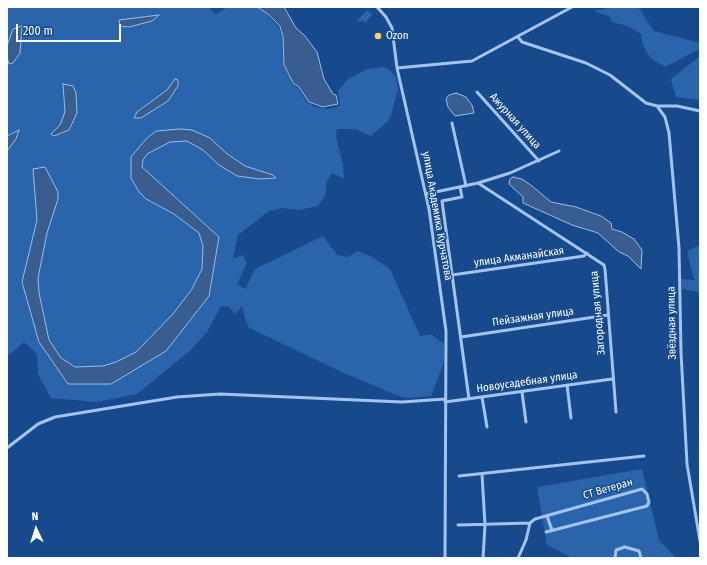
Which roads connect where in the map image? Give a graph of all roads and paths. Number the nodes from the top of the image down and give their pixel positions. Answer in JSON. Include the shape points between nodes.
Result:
{"nodes":[{"id":1,"x":377,"y":7,"type":"edge"},
{"id":2,"x":572,"y":7,"type":"edge"},
{"id":3,"x":518,"y":37,"type":"junction"},
{"id":4,"x":397,"y":68,"type":"junction"},
{"id":5,"x":477,"y":92,"type":"dead end"},
{"id":6,"x":657,"y":106,"type":"junction"},
{"id":7,"x":700,"y":111,"type":"edge"},
{"id":8,"x":452,"y":123,"type":"dead end"},
{"id":9,"x":559,"y":151,"type":"dead end"},
{"id":10,"x":539,"y":161,"type":"junction"},
{"id":11,"x":478,"y":183,"type":"junction"},
{"id":12,"x":466,"y":186,"type":"junction"},
{"id":13,"x":460,"y":187,"type":"junction"},
{"id":14,"x":426,"y":194,"type":"junction"},
{"id":15,"x":586,"y":253,"type":"junction"},
{"id":16,"x":452,"y":275,"type":"junction"},
{"id":17,"x":608,"y":315,"type":"junction"},
{"id":18,"x":461,"y":337,"type":"junction"},
{"id":19,"x":612,"y":379,"type":"junction"},
{"id":20,"x":568,"y":385,"type":"junction"},
{"id":21,"x":522,"y":392,"type":"junction"},
{"id":22,"x":482,"y":397,"type":"junction"},
{"id":23,"x":469,"y":399,"type":"junction"},
{"id":24,"x":445,"y":400,"type":"junction"},
{"id":25,"x":616,"y":412,"type":"dead end"},
{"id":26,"x":571,"y":418,"type":"dead end"},
{"id":27,"x":526,"y":422,"type":"dead end"},
{"id":28,"x":487,"y":427,"type":"dead end"},
{"id":29,"x":7,"y":448,"type":"edge"},
{"id":30,"x":644,"y":456,"type":"dead end"},
{"id":31,"x":482,"y":474,"type":"junction"},
{"id":32,"x":459,"y":476,"type":"dead end"},
{"id":33,"x":547,"y":516,"type":"junction"},
{"id":34,"x":530,"y":523,"type":"junction"},
{"id":35,"x":485,"y":524,"type":"junction"},
{"id":36,"x":458,"y":525,"type":"dead end"},
{"id":37,"x":552,"y":530,"type":"junction"},
{"id":38,"x":546,"y":532,"type":"dead end"},
{"id":39,"x":700,"y":541,"type":"edge"},
{"id":40,"x":445,"y":558,"type":"edge"},
{"id":41,"x":483,"y":558,"type":"edge"},
{"id":42,"x":518,"y":558,"type":"edge"},
{"id":43,"x":615,"y":558,"type":"edge"},
{"id":44,"x":641,"y":558,"type":"edge"}],
"edges":[{"from":1,"to":4,"type":"street","name":"улица Академика Курчатова","via":[[392,28]]},
{"from":2,"to":3,"type":"street"},
{"from":3,"to":4,"type":"street","via":[[472,61]]},
{"from":3,"to":6,"type":"street","via":[[522,42],[539,49],[586,63],[620,81],[639,99]]},
{"from":4,"to":14,"type":"street","name":"улица Академика Курчатова"},
{"from":5,"to":10,"type":"street","name":"Ажурная улица"},
{"from":6,"to":7,"type":"street","via":[[677,106]]},
{"from":6,"to":39,"type":"street","name":"Звёздная улица","via":[[665,117],[668,133],[679,248],[687,464]]},
{"from":8,"to":12,"type":"street"},
{"from":9,"to":10,"type":"street"},
{"from":10,"to":11,"type":"street","via":[[510,174]]},
{"from":11,"to":12,"type":"street"},
{"from":11,"to":15,"type":"street","name":"Загородная улица"},
{"from":12,"to":13,"type":"street"},
{"from":13,"to":14,"type":"street"},
{"from":13,"to":16,"type":"street","via":[[462,197],[442,201]]},
{"from":14,"to":24,"type":"street","name":"улица Академика Курчатова","via":[[446,331]]},
{"from":15,"to":16,"type":"street","name":"улица Акманайская","via":[[584,256]]},
{"from":15,"to":17,"type":"street","name":"Загородная улица","via":[[601,262],[606,269]]},
{"from":16,"to":18,"type":"street"},
{"from":17,"to":18,"type":"street","name":"Пейзажная улица"},
{"from":17,"to":19,"type":"street","name":"Загородная улица"},
{"from":18,"to":23,"type":"street"},
{"from":19,"to":20,"type":"street","name":"Новоусадебная улица"},
{"from":19,"to":25,"type":"street","name":"Загородная улица"},
{"from":20,"to":21,"type":"street","name":"Новоусадебная улица"},
{"from":20,"to":26,"type":"street"},
{"from":21,"to":22,"type":"street","name":"Новоусадебная улица"},
{"from":21,"to":27,"type":"street"},
{"from":22,"to":23,"type":"street","name":"Новоусадебная улица"},
{"from":22,"to":28,"type":"street"},
{"from":23,"to":24,"type":"street","name":"Новоусадебная улица"},
{"from":24,"to":29,"type":"street","name":"Новоусадебная улица","via":[[402,402],[220,394],[177,397],[55,417],[38,424]]},
{"from":24,"to":40,"type":"street","name":"улица Академика Курчатова"},
{"from":30,"to":31,"type":"street"},
{"from":31,"to":32,"type":"street"},
{"from":31,"to":35,"type":"street"},
{"from":33,"to":34,"type":"street","name":"СТ Ветеран"},
{"from":33,"to":37,"type":"street"},
{"from":33,"to":37,"type":"street","name":"СТ Ветеран","via":[[642,489],[647,494],[647,506]]},
{"from":34,"to":35,"type":"street"},
{"from":34,"to":42,"type":"street"},
{"from":35,"to":36,"type":"street"},
{"from":35,"to":41,"type":"street"},
{"from":37,"to":38,"type":"street","name":"СТ Ветеран"},
{"from":43,"to":44,"type":"street","via":[[616,550],[625,547],[639,551]]}]}
